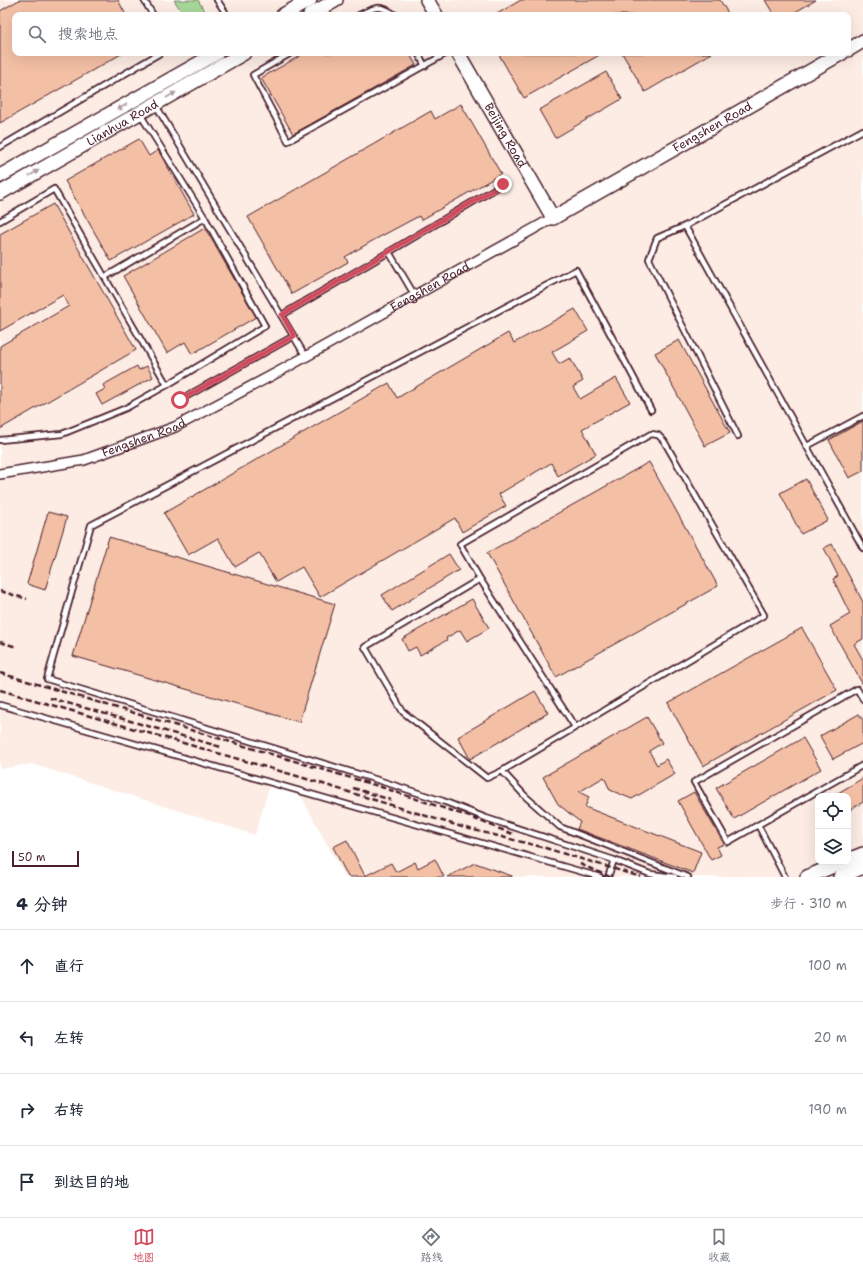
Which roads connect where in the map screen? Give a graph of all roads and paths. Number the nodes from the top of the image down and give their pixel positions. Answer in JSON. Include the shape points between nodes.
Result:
{"nodes":[{"id":1,"x":144,"y":0,"type":"edge"},
{"id":2,"x":217,"y":0,"type":"edge"},
{"id":3,"x":310,"y":0,"type":"edge"},
{"id":4,"x":336,"y":0,"type":"edge"},
{"id":5,"x":427,"y":0,"type":"edge"},
{"id":6,"x":151,"y":12,"type":"edge"},
{"id":7,"x":225,"y":12,"type":"edge"},
{"id":8,"x":288,"y":12,"type":"edge"},
{"id":9,"x":315,"y":12,"type":"edge"},
{"id":10,"x":364,"y":12,"type":"edge"},
{"id":11,"x":391,"y":12,"type":"edge"},
{"id":12,"x":434,"y":12,"type":"edge"},
{"id":13,"x":155,"y":56,"type":"edge"},
{"id":14,"x":212,"y":56,"type":"edge"},
{"id":15,"x":239,"y":56,"type":"edge"},
{"id":16,"x":286,"y":56,"type":"edge"},
{"id":17,"x":419,"y":56,"type":"edge"},
{"id":18,"x":442,"y":56,"type":"edge"},
{"id":19,"x":460,"y":56,"type":"edge"},
{"id":20,"x":837,"y":56,"type":"edge"},
{"id":21,"x":424,"y":66,"type":"junction"},
{"id":22,"x":155,"y":104,"type":"junction"},
{"id":23,"x":139,"y":113,"type":"junction"},
{"id":24,"x":863,"y":130,"type":"edge"},
{"id":25,"x":0,"y":147,"type":"edge"},
{"id":26,"x":0,"y":176,"type":"edge"},
{"id":27,"x":503,"y":184,"type":"dead end"},
{"id":28,"x":0,"y":193,"type":"edge"},
{"id":29,"x":205,"y":218,"type":"junction"},
{"id":30,"x":553,"y":218,"type":"junction"},
{"id":31,"x":0,"y":221,"type":"edge"},
{"id":32,"x":684,"y":226,"type":"junction"},
{"id":33,"x":389,"y":252,"type":"junction"},
{"id":34,"x":105,"y":276,"type":"junction"},
{"id":35,"x":415,"y":296,"type":"junction"},
{"id":36,"x":282,"y":315,"type":"junction"},
{"id":37,"x":294,"y":336,"type":"junction"},
{"id":38,"x":306,"y":357,"type":"junction"},
{"id":39,"x":167,"y":385,"type":"junction"},
{"id":40,"x":180,"y":400,"type":"dead end"},
{"id":41,"x":651,"y":410,"type":"dead end"},
{"id":42,"x":863,"y":416,"type":"edge"},
{"id":43,"x":738,"y":436,"type":"dead end"},
{"id":44,"x":0,"y":440,"type":"edge"},
{"id":45,"x":807,"y":446,"type":"junction"},
{"id":46,"x":0,"y":474,"type":"edge"},
{"id":47,"x":863,"y":548,"type":"edge"},
{"id":48,"x":480,"y":579,"type":"junction"},
{"id":49,"x":863,"y":699,"type":"edge"},
{"id":50,"x":0,"y":706,"type":"edge"},
{"id":51,"x":575,"y":727,"type":"junction"},
{"id":52,"x":863,"y":765,"type":"edge"},
{"id":53,"x":502,"y":771,"type":"junction"},
{"id":54,"x":758,"y":825,"type":"junction"},
{"id":55,"x":863,"y":854,"type":"edge"},
{"id":56,"x":851,"y":859,"type":"edge"},
{"id":57,"x":614,"y":860,"type":"junction"},
{"id":58,"x":836,"y":865,"type":"edge"},
{"id":59,"x":863,"y":867,"type":"edge"},
{"id":60,"x":600,"y":877,"type":"edge"},
{"id":61,"x":608,"y":877,"type":"edge"},
{"id":62,"x":675,"y":877,"type":"edge"},
{"id":63,"x":688,"y":877,"type":"edge"},
{"id":64,"x":785,"y":877,"type":"edge"},
{"id":65,"x":807,"y":877,"type":"edge"},
{"id":66,"x":840,"y":877,"type":"edge"}],
"edges":[{"from":1,"to":6,"type":"lane"},
{"from":2,"to":7,"type":"lane"},
{"from":3,"to":8,"type":"street"},
{"from":4,"to":9,"type":"street"},
{"from":5,"to":12,"type":"street"},
{"from":10,"to":11,"type":"lane","via":[[371,8],[386,8]]},
{"from":13,"to":25,"type":"lane"},
{"from":14,"to":26,"type":"street","name":"Lianhua Road","one_way":true},
{"from":22,"to":15,"type":"street","name":"Lianhua Road","one_way":true},
{"from":16,"to":21,"type":"lane","via":[[253,75],[288,141]]},
{"from":17,"to":21,"type":"lane"},
{"from":18,"to":21,"type":"lane"},
{"from":19,"to":30,"type":"street","name":"Beijing Road"},
{"from":20,"to":30,"type":"street","name":"Fengshen Road"},
{"from":22,"to":23,"type":"street","name":"Lianhua Road"},
{"from":22,"to":36,"type":"lane"},
{"from":28,"to":23,"type":"street","name":"Lianhua Road","one_way":true},
{"from":23,"to":29,"type":"lane"},
{"from":24,"to":32,"type":"lane"},
{"from":27,"to":33,"type":"lane"},
{"from":29,"to":34,"type":"lane"},
{"from":29,"to":39,"type":"lane","via":[[265,326]]},
{"from":30,"to":35,"type":"street","name":"Fengshen Road"},
{"from":31,"to":34,"type":"lane","via":[[54,189]]},
{"from":32,"to":43,"type":"lane","via":[[657,238],[649,259]]},
{"from":32,"to":45,"type":"lane"},
{"from":33,"to":35,"type":"lane"},
{"from":33,"to":36,"type":"lane"},
{"from":34,"to":39,"type":"lane"},
{"from":35,"to":38,"type":"street","name":"Fengshen Road"},
{"from":36,"to":37,"type":"lane"},
{"from":37,"to":38,"type":"lane"},
{"from":37,"to":40,"type":"lane"},
{"from":38,"to":46,"type":"street","name":"Fengshen Road","via":[[175,428],[84,460]]},
{"from":39,"to":44,"type":"lane","via":[[126,408],[62,434]]},
{"from":41,"to":57,"type":"lane","via":[[576,270],[91,525],[47,679],[359,773]]},
{"from":42,"to":45,"type":"lane"},
{"from":45,"to":47,"type":"lane"},
{"from":48,"to":51,"type":"lane"},
{"from":48,"to":51,"type":"lane","via":[[460,544],[651,434],[658,435],[664,441],[764,615]]},
{"from":48,"to":53,"type":"lane","via":[[365,647],[403,712],[487,778]]},
{"from":49,"to":54,"type":"lane","via":[[857,689],[694,782],[728,842]]},
{"from":50,"to":60,"type":"lane"},
{"from":51,"to":53,"type":"lane"},
{"from":52,"to":54,"type":"lane"},
{"from":53,"to":63,"type":"lane","via":[[525,796],[560,827]]},
{"from":54,"to":64,"type":"lane"},
{"from":55,"to":56,"type":"street"},
{"from":57,"to":61,"type":"lane"},
{"from":57,"to":62,"type":"lane","via":[[650,874]]},
{"from":58,"to":65,"type":"street"},
{"from":59,"to":66,"type":"street"}]}
